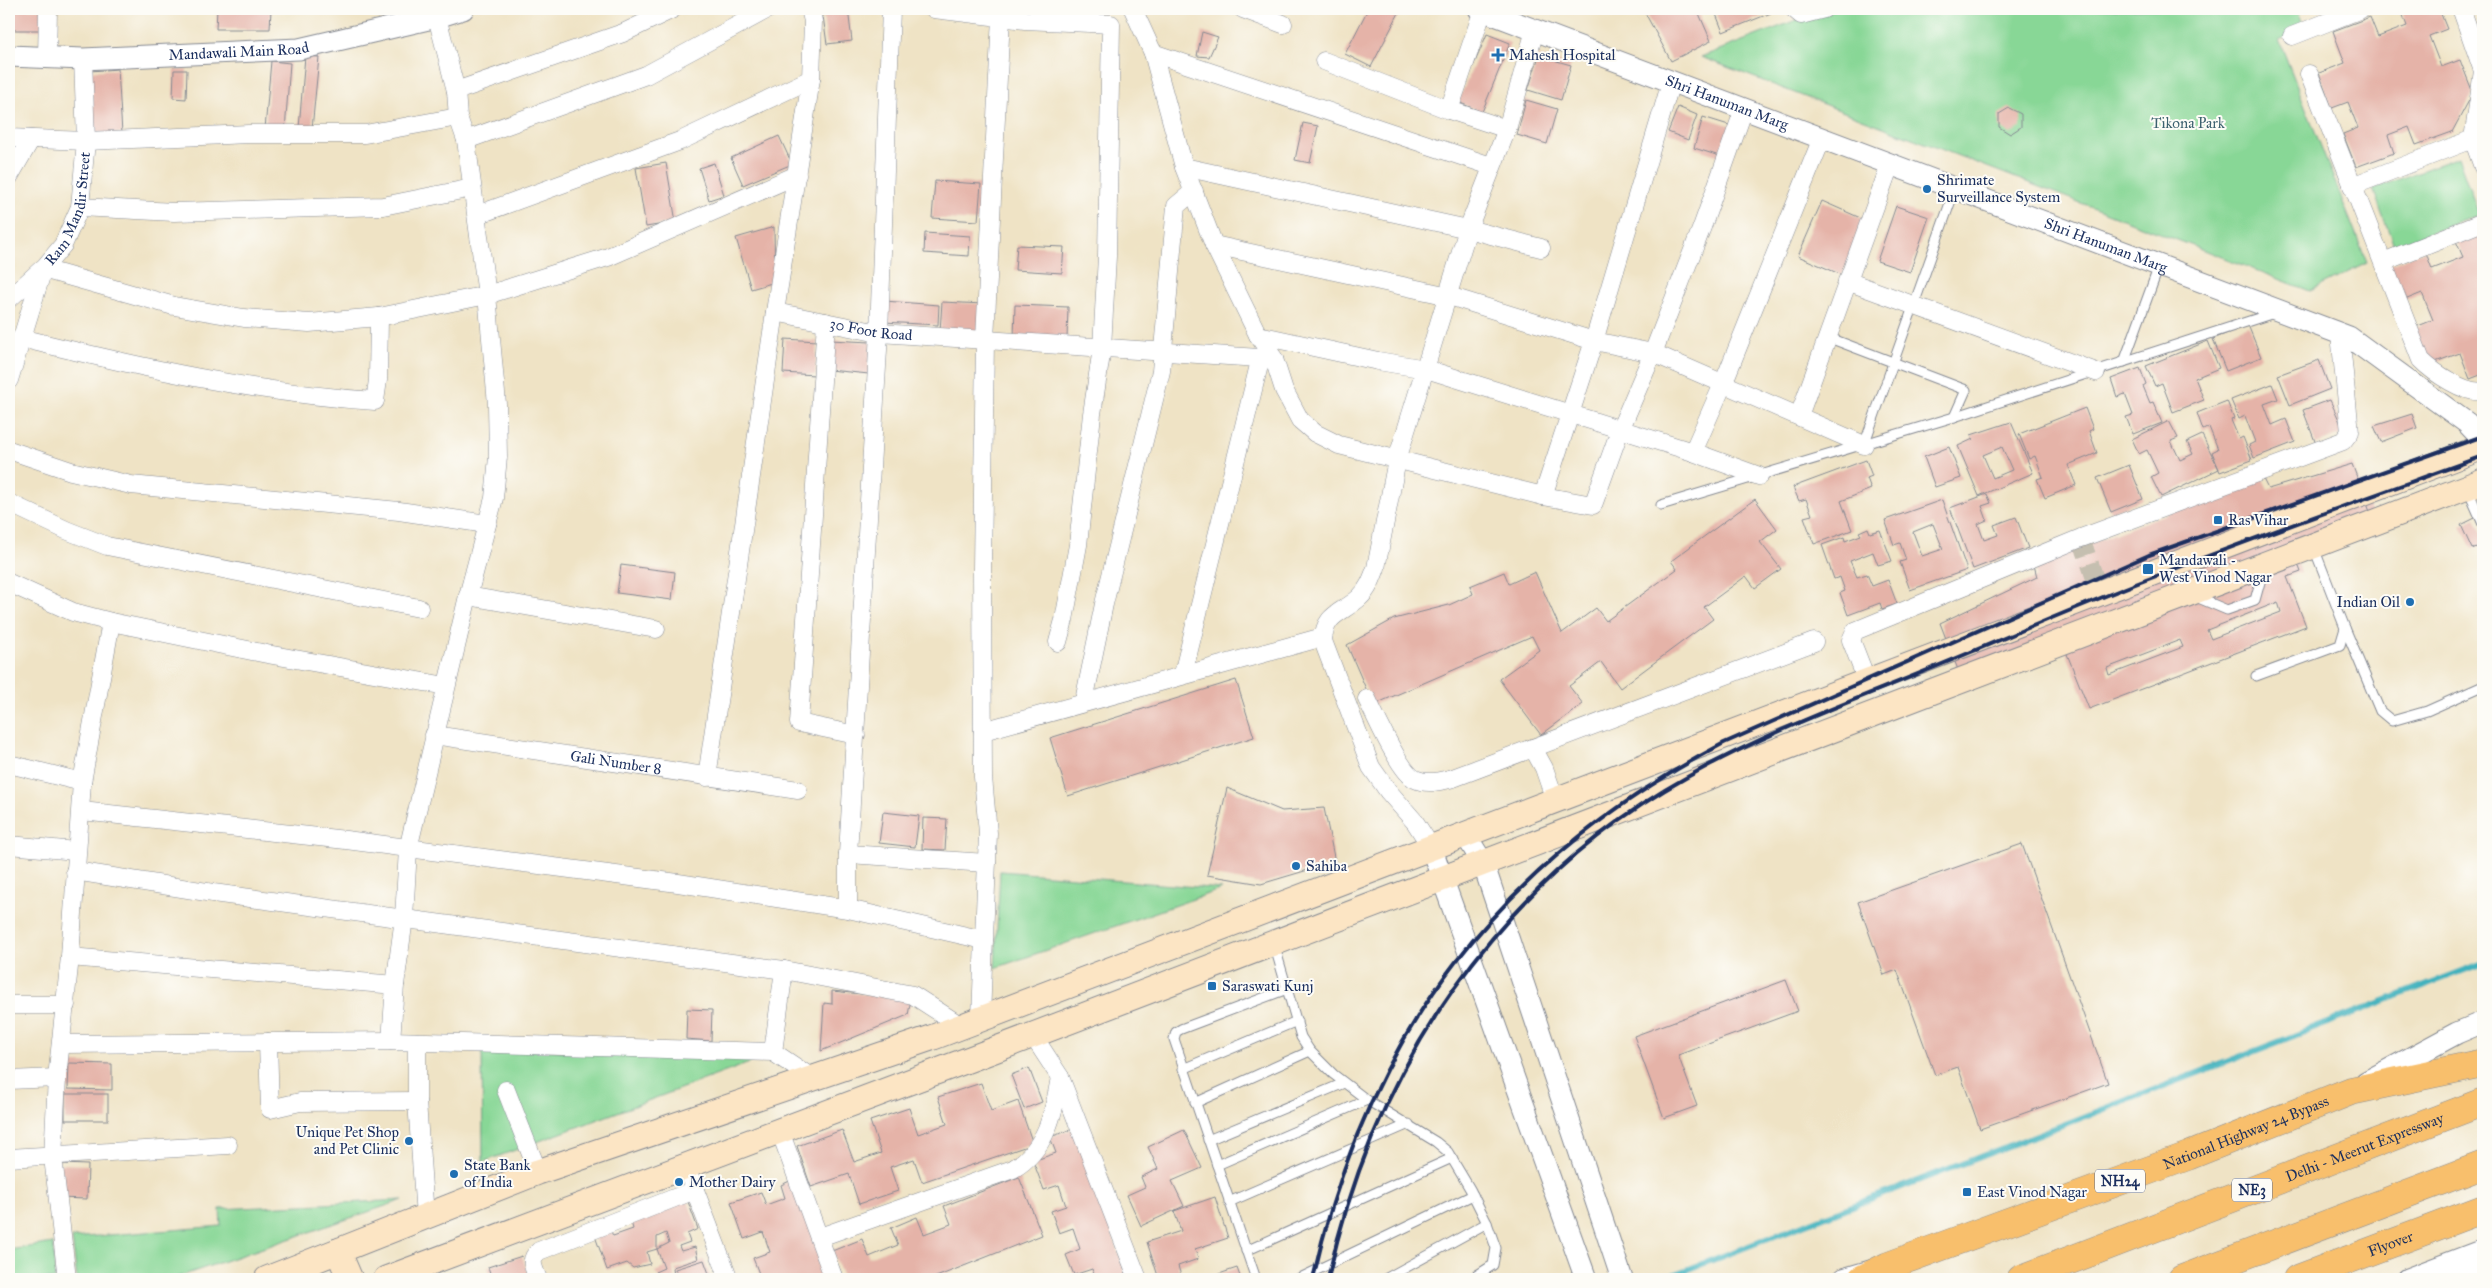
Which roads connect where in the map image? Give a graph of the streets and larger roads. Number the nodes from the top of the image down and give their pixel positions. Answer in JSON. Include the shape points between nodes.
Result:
{"nodes":[{"id":1,"x":48,"y":9,"type":"edge"},
{"id":2,"x":463,"y":9,"type":"edge"},
{"id":3,"x":673,"y":9,"type":"edge"},
{"id":4,"x":768,"y":9,"type":"edge"},
{"id":5,"x":810,"y":9,"type":"edge"},
{"id":6,"x":891,"y":9,"type":"edge"},
{"id":7,"x":934,"y":9,"type":"edge"},
{"id":8,"x":1243,"y":9,"type":"edge"},
{"id":9,"x":1794,"y":9,"type":"edge"},
{"id":10,"x":1824,"y":9,"type":"edge"},
{"id":11,"x":2361,"y":9,"type":"edge"},
{"id":12,"x":1481,"y":10,"type":"edge"},
{"id":13,"x":2462,"y":11,"type":"dead end"},
{"id":14,"x":430,"y":13,"type":"edge"},
{"id":15,"x":1134,"y":13,"type":"edge"},
{"id":16,"x":1002,"y":17,"type":"junction"},
{"id":17,"x":1111,"y":24,"type":"junction"},
{"id":18,"x":1283,"y":24,"type":"dead end"},
{"id":19,"x":1536,"y":30,"type":"junction"},
{"id":20,"x":2292,"y":36,"type":"dead end"},
{"id":21,"x":1153,"y":53,"type":"junction"},
{"id":22,"x":9,"y":56,"type":"edge"},
{"id":23,"x":47,"y":58,"type":"junction"},
{"id":24,"x":83,"y":59,"type":"junction"},
{"id":25,"x":1324,"y":61,"type":"dead end"},
{"id":26,"x":2309,"y":74,"type":"dead end"},
{"id":27,"x":811,"y":78,"type":"junction"},
{"id":28,"x":1671,"y":82,"type":"junction"},
{"id":29,"x":456,"y":92,"type":"junction"},
{"id":30,"x":1744,"y":109,"type":"junction"},
{"id":31,"x":1448,"y":110,"type":"junction"},
{"id":32,"x":458,"y":116,"type":"junction"},
{"id":33,"x":1507,"y":129,"type":"junction"},
{"id":34,"x":9,"y":138,"type":"edge"},
{"id":35,"x":1822,"y":138,"type":"junction"},
{"id":36,"x":31,"y":139,"type":"junction"},
{"id":37,"x":466,"y":140,"type":"junction"},
{"id":38,"x":2473,"y":140,"type":"junction"},
{"id":39,"x":86,"y":141,"type":"junction"},
{"id":40,"x":1890,"y":165,"type":"junction"},
{"id":41,"x":1491,"y":166,"type":"junction"},
{"id":42,"x":2483,"y":166,"type":"edge"},
{"id":43,"x":1184,"y":167,"type":"junction"},
{"id":44,"x":796,"y":175,"type":"junction"},
{"id":45,"x":9,"y":177,"type":"edge"},
{"id":46,"x":2352,"y":186,"type":"junction"},
{"id":47,"x":472,"y":188,"type":"junction"},
{"id":48,"x":1194,"y":191,"type":"junction"},
{"id":49,"x":80,"y":207,"type":"junction"},
{"id":50,"x":477,"y":215,"type":"junction"},
{"id":51,"x":2483,"y":222,"type":"edge"},
{"id":52,"x":1468,"y":229,"type":"junction"},
{"id":53,"x":1214,"y":245,"type":"junction"},
{"id":54,"x":1541,"y":248,"type":"dead end"},
{"id":55,"x":2383,"y":262,"type":"junction"},
{"id":56,"x":42,"y":269,"type":"junction"},
{"id":57,"x":1847,"y":281,"type":"junction"},
{"id":58,"x":487,"y":295,"type":"junction"},
{"id":59,"x":1448,"y":296,"type":"junction"},
{"id":60,"x":9,"y":300,"type":"edge"},
{"id":61,"x":775,"y":312,"type":"junction"},
{"id":62,"x":379,"y":317,"type":"junction"},
{"id":63,"x":826,"y":322,"type":"junction"},
{"id":64,"x":880,"y":333,"type":"junction"},
{"id":65,"x":2340,"y":334,"type":"junction"},
{"id":66,"x":1258,"y":335,"type":"junction"},
{"id":67,"x":21,"y":338,"type":"junction"},
{"id":68,"x":985,"y":339,"type":"junction"},
{"id":69,"x":1594,"y":342,"type":"junction"},
{"id":70,"x":1102,"y":348,"type":"junction"},
{"id":71,"x":1164,"y":351,"type":"junction"},
{"id":72,"x":1653,"y":353,"type":"junction"},
{"id":73,"x":1268,"y":358,"type":"junction"},
{"id":74,"x":1426,"y":369,"type":"junction"},
{"id":75,"x":2096,"y":372,"type":"road end"},
{"id":76,"x":9,"y":380,"type":"edge"},
{"id":77,"x":1723,"y":384,"type":"junction"},
{"id":78,"x":2483,"y":391,"type":"edge"},
{"id":79,"x":1569,"y":414,"type":"junction"},
{"id":80,"x":1799,"y":416,"type":"junction"},
{"id":81,"x":1620,"y":430,"type":"junction"},
{"id":82,"x":2483,"y":440,"type":"edge"},
{"id":83,"x":1864,"y":444,"type":"road end"},
{"id":84,"x":2483,"y":447,"type":"edge"},
{"id":85,"x":9,"y":450,"type":"edge"},
{"id":86,"x":1692,"y":452,"type":"junction"},
{"id":87,"x":1397,"y":460,"type":"junction"},
{"id":88,"x":1760,"y":476,"type":"road end"},
{"id":89,"x":2475,"y":484,"type":"edge"},
{"id":90,"x":1543,"y":496,"type":"junction"},
{"id":91,"x":9,"y":503,"type":"edge"},
{"id":92,"x":487,"y":524,"type":"junction"},
{"id":93,"x":2196,"y":556,"type":"junction"},
{"id":94,"x":9,"y":583,"type":"edge"},
{"id":95,"x":2199,"y":590,"type":"junction"},
{"id":96,"x":468,"y":596,"type":"junction"},
{"id":97,"x":419,"y":608,"type":"dead end"},
{"id":98,"x":111,"y":622,"type":"junction"},
{"id":99,"x":656,"y":629,"type":"dead end"},
{"id":100,"x":1323,"y":637,"type":"junction"},
{"id":101,"x":1058,"y":642,"type":"dead end"},
{"id":102,"x":1814,"y":642,"type":"dead end"},
{"id":103,"x":1183,"y":674,"type":"junction"},
{"id":104,"x":1867,"y":681,"type":"junction"},
{"id":105,"x":446,"y":686,"type":"junction"},
{"id":106,"x":1367,"y":700,"type":"dead end"},
{"id":107,"x":1084,"y":701,"type":"junction"},
{"id":108,"x":983,"y":731,"type":"junction"},
{"id":109,"x":434,"y":735,"type":"junction"},
{"id":110,"x":856,"y":735,"type":"junction"},
{"id":111,"x":1533,"y":748,"type":"junction"},
{"id":112,"x":9,"y":764,"type":"edge"},
{"id":113,"x":707,"y":778,"type":"junction"},
{"id":114,"x":82,"y":782,"type":"junction"},
{"id":115,"x":798,"y":790,"type":"dead end"},
{"id":116,"x":1555,"y":800,"type":"junction"},
{"id":117,"x":82,"y":811,"type":"junction"},
{"id":118,"x":1466,"y":834,"type":"junction"},
{"id":119,"x":9,"y":845,"type":"edge"},
{"id":120,"x":1431,"y":848,"type":"junction"},
{"id":121,"x":408,"y":849,"type":"junction"},
{"id":122,"x":76,"y":851,"type":"junction"},
{"id":123,"x":848,"y":854,"type":"junction"},
{"id":124,"x":987,"y":863,"type":"junction"},
{"id":125,"x":1483,"y":863,"type":"junction"},
{"id":126,"x":75,"y":872,"type":"junction"},
{"id":127,"x":1442,"y":878,"type":"junction"},
{"id":128,"x":848,"y":909,"type":"junction"},
{"id":129,"x":404,"y":918,"type":"junction"},
{"id":130,"x":984,"y":940,"type":"junction"},
{"id":131,"x":70,"y":957,"type":"junction"},
{"id":132,"x":784,"y":970,"type":"junction"},
{"id":133,"x":395,"y":985,"type":"junction"},
{"id":134,"x":9,"y":1005,"type":"edge"},
{"id":135,"x":66,"y":1005,"type":"junction"},
{"id":136,"x":971,"y":1022,"type":"junction"},
{"id":137,"x":2483,"y":1022,"type":"edge"},
{"id":138,"x":1032,"y":1034,"type":"junction"},
{"id":139,"x":391,"y":1041,"type":"junction"},
{"id":140,"x":268,"y":1042,"type":"junction"},
{"id":141,"x":417,"y":1042,"type":"junction"},
{"id":142,"x":61,"y":1044,"type":"junction"},
{"id":143,"x":773,"y":1052,"type":"junction"},
{"id":144,"x":2483,"y":1063,"type":"edge"},
{"id":145,"x":1060,"y":1077,"type":"junction"},
{"id":146,"x":57,"y":1078,"type":"junction"},
{"id":147,"x":812,"y":1078,"type":"junction"},
{"id":148,"x":9,"y":1080,"type":"edge"},
{"id":149,"x":506,"y":1090,"type":"dead end"},
{"id":150,"x":2351,"y":1091,"type":"junction"},
{"id":151,"x":417,"y":1101,"type":"junction"},
{"id":152,"x":2483,"y":1102,"type":"edge"},
{"id":153,"x":780,"y":1131,"type":"junction"},
{"id":154,"x":228,"y":1144,"type":"dead end"},
{"id":155,"x":53,"y":1157,"type":"junction"},
{"id":156,"x":9,"y":1158,"type":"edge"},
{"id":157,"x":2483,"y":1165,"type":"edge"},
{"id":158,"x":685,"y":1166,"type":"junction"},
{"id":159,"x":538,"y":1172,"type":"junction"},
{"id":160,"x":695,"y":1190,"type":"junction"},
{"id":161,"x":2483,"y":1208,"type":"edge"},
{"id":162,"x":425,"y":1217,"type":"junction"},
{"id":163,"x":820,"y":1237,"type":"junction"},
{"id":164,"x":2483,"y":1250,"type":"edge"},
{"id":165,"x":338,"y":1251,"type":"junction"},
{"id":166,"x":1888,"y":1266,"type":"junction"},
{"id":167,"x":2483,"y":1266,"type":"edge"},
{"id":168,"x":67,"y":1279,"type":"edge"},
{"id":169,"x":267,"y":1279,"type":"edge"},
{"id":170,"x":350,"y":1279,"type":"edge"},
{"id":171,"x":386,"y":1279,"type":"edge"},
{"id":172,"x":538,"y":1279,"type":"edge"},
{"id":173,"x":728,"y":1279,"type":"edge"},
{"id":174,"x":834,"y":1279,"type":"edge"},
{"id":175,"x":1138,"y":1279,"type":"edge"},
{"id":176,"x":1586,"y":1279,"type":"edge"},
{"id":177,"x":1622,"y":1279,"type":"edge"},
{"id":178,"x":1843,"y":1279,"type":"edge"},
{"id":179,"x":1862,"y":1279,"type":"edge"},
{"id":180,"x":2021,"y":1279,"type":"edge"},
{"id":181,"x":2182,"y":1279,"type":"edge"},
{"id":182,"x":2297,"y":1279,"type":"edge"},
{"id":183,"x":2407,"y":1279,"type":"edge"},
{"id":184,"x":2447,"y":1279,"type":"edge"}],
"edges":[{"from":1,"to":23,"type":"street"},
{"from":2,"to":14,"type":"street","name":"Mandawali Main Road"},
{"from":3,"to":29,"type":"street","via":[[623,33]]},
{"from":4,"to":37,"type":"street","via":[[646,75]]},
{"from":5,"to":27,"type":"street","via":[[813,22]]},
{"from":6,"to":64,"type":"street"},
{"from":7,"to":16,"type":"street"},
{"from":8,"to":18,"type":"street"},
{"from":9,"to":10,"type":"street","via":[[1801,15]]},
{"from":11,"to":20,"type":"street"},
{"from":12,"to":19,"type":"street","name":"Shri Hanuman Marg"},
{"from":12,"to":31,"type":"street"},
{"from":13,"to":38,"type":"street","via":[[2483,70]]},
{"from":14,"to":24,"type":"street","name":"Mandawali Main Road","via":[[299,49]]},
{"from":14,"to":29,"type":"street"},
{"from":15,"to":17,"type":"street"},
{"from":15,"to":21,"type":"street"},
{"from":16,"to":17,"type":"street"},
{"from":16,"to":68,"type":"street"},
{"from":17,"to":70,"type":"street","via":[[1108,256]]},
{"from":19,"to":28,"type":"street","name":"Shri Hanuman Marg"},
{"from":19,"to":33,"type":"street"},
{"from":21,"to":41,"type":"street"},
{"from":21,"to":43,"type":"street"},
{"from":22,"to":23,"type":"street","name":"Mandawali Main Road"},
{"from":23,"to":24,"type":"street","name":"Mandawali Main Road"},
{"from":24,"to":39,"type":"street","name":"Ram Mandir Street"},
{"from":25,"to":31,"type":"street"},
{"from":26,"to":46,"type":"street"},
{"from":27,"to":44,"type":"street"},
{"from":27,"to":50,"type":"street","via":[[680,141]]},
{"from":28,"to":30,"type":"street","name":"Shri Hanuman Marg"},
{"from":28,"to":69,"type":"street"},
{"from":29,"to":32,"type":"street"},
{"from":30,"to":35,"type":"street","name":"Shri Hanuman Marg"},
{"from":30,"to":72,"type":"street"},
{"from":31,"to":33,"type":"street"},
{"from":32,"to":37,"type":"street"},
{"from":32,"to":39,"type":"street","via":[[365,134],[249,134]]},
{"from":33,"to":41,"type":"street"},
{"from":34,"to":36,"type":"street"},
{"from":35,"to":40,"type":"street","name":"Shri Hanuman Marg"},
{"from":35,"to":77,"type":"street"},
{"from":36,"to":39,"type":"street"},
{"from":36,"to":45,"type":"street"},
{"from":37,"to":47,"type":"street"},
{"from":38,"to":42,"type":"street"},
{"from":38,"to":46,"type":"street"},
{"from":39,"to":49,"type":"street","name":"Ram Mandir Street"},
{"from":40,"to":57,"type":"street"},
{"from":40,"to":65,"type":"street","name":"Shri Hanuman Marg"},
{"from":41,"to":52,"type":"street"},
{"from":43,"to":48,"type":"street"},
{"from":43,"to":52,"type":"street"},
{"from":44,"to":58,"type":"street","via":[[608,257]]},
{"from":44,"to":61,"type":"street"},
{"from":46,"to":55,"type":"street"},
{"from":47,"to":49,"type":"street","via":[[383,206],[174,212]]},
{"from":47,"to":50,"type":"street"},
{"from":48,"to":53,"type":"street"},
{"from":48,"to":71,"type":"street","via":[[1176,206]]},
{"from":49,"to":56,"type":"street","name":"Ram Mandir Street","via":[[63,245]]},
{"from":50,"to":58,"type":"street"},
{"from":51,"to":55,"type":"street"},
{"from":52,"to":54,"type":"street"},
{"from":52,"to":59,"type":"street"},
{"from":53,"to":59,"type":"street"},
{"from":53,"to":66,"type":"street"},
{"from":55,"to":78,"type":"street","via":[[2421,360],[2428,368],[2470,392]]},
{"from":56,"to":60,"type":"street"},
{"from":56,"to":62,"type":"street","via":[[174,306],[244,318],[309,323]]},
{"from":56,"to":67,"type":"street","name":"Ram Mandir Street"},
{"from":57,"to":75,"type":"street"},
{"from":57,"to":80,"type":"street"},
{"from":58,"to":62,"type":"street"},
{"from":58,"to":92,"type":"street","via":[[497,404],[498,457],[494,498]]},
{"from":59,"to":69,"type":"street"},
{"from":59,"to":74,"type":"street"},
{"from":61,"to":63,"type":"street","name":"30 Foot Road"},
{"from":61,"to":113,"type":"street"},
{"from":62,"to":67,"type":"street","via":[[375,401],[256,388],[172,374]]},
{"from":63,"to":64,"type":"street","name":"30 Foot Road"},
{"from":63,"to":110,"type":"street","via":[[799,724]]},
{"from":64,"to":68,"type":"street","name":"30 Foot Road"},
{"from":64,"to":110,"type":"street"},
{"from":65,"to":82,"type":"street","name":"Shri Hanuman Marg","via":[[2349,337],[2467,423]]},
{"from":65,"to":104,"type":"street","via":[[2350,432],[2343,441],[2081,538],[1855,630],[1851,640]]},
{"from":66,"to":73,"type":"street"},
{"from":66,"to":74,"type":"street"},
{"from":67,"to":76,"type":"street","name":"Ram Mandir Street"},
{"from":68,"to":70,"type":"street","name":"30 Foot Road"},
{"from":68,"to":108,"type":"street"},
{"from":69,"to":72,"type":"street"},
{"from":69,"to":79,"type":"street"},
{"from":70,"to":71,"type":"street","name":"30 Foot Road"},
{"from":70,"to":101,"type":"street","via":[[1078,545]]},
{"from":71,"to":73,"type":"street","name":"30 Foot Road"},
{"from":71,"to":107,"type":"street"},
{"from":72,"to":77,"type":"street"},
{"from":72,"to":81,"type":"street"},
{"from":73,"to":87,"type":"street","via":[[1300,420],[1315,433],[1339,445]]},
{"from":73,"to":103,"type":"street"},
{"from":74,"to":79,"type":"street"},
{"from":74,"to":87,"type":"street"},
{"from":77,"to":80,"type":"street"},
{"from":77,"to":86,"type":"street"},
{"from":79,"to":81,"type":"street"},
{"from":79,"to":90,"type":"street"},
{"from":80,"to":83,"type":"street"},
{"from":81,"to":86,"type":"street"},
{"from":81,"to":90,"type":"street","via":[[1593,505]]},
{"from":84,"to":93,"type":"main road"},
{"from":85,"to":92,"type":"street","via":[[71,471],[131,485],[399,511]]},
{"from":86,"to":88,"type":"street"},
{"from":87,"to":90,"type":"street"},
{"from":87,"to":100,"type":"street","via":[[1370,585],[1358,598],[1335,613],[1324,627]]},
{"from":89,"to":95,"type":"main road"},
{"from":91,"to":97,"type":"street","via":[[107,546]]},
{"from":92,"to":96,"type":"street"},
{"from":93,"to":95,"type":"main road"},
{"from":93,"to":104,"type":"main road"},
{"from":94,"to":98,"type":"street","via":[[73,612]]},
{"from":95,"to":125,"type":"main road"},
{"from":96,"to":99,"type":"street"},
{"from":96,"to":105,"type":"street"},
{"from":98,"to":105,"type":"street"},
{"from":98,"to":114,"type":"street"},
{"from":100,"to":103,"type":"street"},
{"from":100,"to":120,"type":"street","via":[[1371,767],[1415,822]]},
{"from":102,"to":111,"type":"street"},
{"from":103,"to":107,"type":"street"},
{"from":104,"to":116,"type":"main road"},
{"from":105,"to":109,"type":"street"},
{"from":106,"to":111,"type":"street","via":[[1404,770],[1415,779],[1428,782],[1454,778]]},
{"from":107,"to":108,"type":"street"},
{"from":108,"to":124,"type":"street"},
{"from":109,"to":113,"type":"street","name":"Gali Number 8"},
{"from":109,"to":121,"type":"street"},
{"from":110,"to":123,"type":"street"},
{"from":111,"to":116,"type":"street"},
{"from":112,"to":114,"type":"street"},
{"from":113,"to":115,"type":"street","name":"Gali Number 8"},
{"from":114,"to":117,"type":"street"},
{"from":116,"to":118,"type":"main road"},
{"from":117,"to":121,"type":"street"},
{"from":117,"to":122,"type":"street"},
{"from":118,"to":120,"type":"main road"},
{"from":118,"to":125,"type":"street"},
{"from":119,"to":122,"type":"street"},
{"from":120,"to":127,"type":"street"},
{"from":120,"to":136,"type":"main road"},
{"from":121,"to":128,"type":"street","via":[[678,883]]},
{"from":121,"to":129,"type":"street"},
{"from":122,"to":126,"type":"street"},
{"from":123,"to":124,"type":"street"},
{"from":123,"to":128,"type":"street"},
{"from":124,"to":130,"type":"street"},
{"from":125,"to":127,"type":"main road"},
{"from":125,"to":177,"type":"street"},
{"from":126,"to":129,"type":"street"},
{"from":126,"to":131,"type":"street"},
{"from":127,"to":138,"type":"main road"},
{"from":127,"to":176,"type":"street"},
{"from":128,"to":130,"type":"street"},
{"from":129,"to":132,"type":"street"},
{"from":129,"to":133,"type":"street"},
{"from":130,"to":136,"type":"street"},
{"from":131,"to":133,"type":"street"},
{"from":131,"to":135,"type":"street"},
{"from":132,"to":136,"type":"street","via":[[913,995]]},
{"from":132,"to":143,"type":"street"},
{"from":133,"to":139,"type":"street"},
{"from":134,"to":135,"type":"street"},
{"from":135,"to":142,"type":"street"},
{"from":136,"to":147,"type":"main road"},
{"from":137,"to":150,"type":"street"},
{"from":138,"to":145,"type":"street"},
{"from":138,"to":153,"type":"main road"},
{"from":139,"to":140,"type":"street"},
{"from":139,"to":141,"type":"street"},
{"from":140,"to":142,"type":"street"},
{"from":140,"to":151,"type":"street","via":[[270,1109],[300,1102]]},
{"from":141,"to":143,"type":"street"},
{"from":141,"to":151,"type":"street"},
{"from":142,"to":146,"type":"street"},
{"from":143,"to":147,"type":"street"},
{"from":144,"to":150,"type":"highway","number":"NH24"},
{"from":145,"to":163,"type":"street","via":[[1048,1130],[1026,1162]]},
{"from":145,"to":175,"type":"street"},
{"from":146,"to":148,"type":"street"},
{"from":146,"to":155,"type":"street"},
{"from":147,"to":159,"type":"main road"},
{"from":149,"to":159,"type":"street"},
{"from":150,"to":166,"type":"highway","name":"National Highway 24 Bypass","number":"NH24","via":[[2188,1156]]},
{"from":151,"to":162,"type":"street"},
{"from":152,"to":180,"type":"highway","name":"Delhi - Meerut Expressway","number":"NE3"},
{"from":153,"to":158,"type":"main road"},
{"from":153,"to":163,"type":"street"},
{"from":154,"to":155,"type":"street"},
{"from":155,"to":156,"type":"street"},
{"from":155,"to":168,"type":"street"},
{"from":157,"to":181,"type":"highway"},
{"from":158,"to":160,"type":"street"},
{"from":158,"to":171,"type":"main road"},
{"from":159,"to":162,"type":"main road"},
{"from":160,"to":172,"type":"street","via":[[539,1251],[531,1262]]},
{"from":160,"to":173,"type":"street"},
{"from":161,"to":182,"type":"highway","name":"Flyover"},
{"from":162,"to":165,"type":"main road"},
{"from":163,"to":174,"type":"street"},
{"from":164,"to":183,"type":"street"},
{"from":165,"to":169,"type":"main road"},
{"from":165,"to":170,"type":"main road"},
{"from":166,"to":178,"type":"street"},
{"from":166,"to":179,"type":"highway","number":"NH24"},
{"from":167,"to":184,"type":"street"}]}
